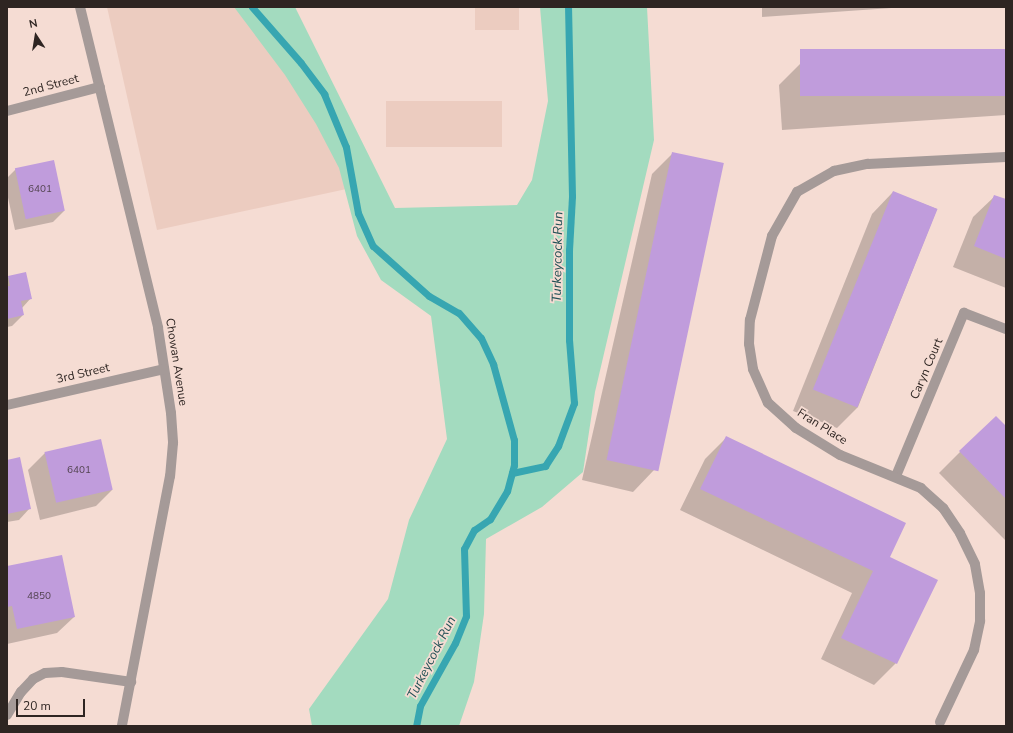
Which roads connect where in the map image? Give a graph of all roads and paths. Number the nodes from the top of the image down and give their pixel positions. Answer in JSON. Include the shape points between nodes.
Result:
{"nodes":[{"id":1,"x":80,"y":7,"type":"edge"},
{"id":2,"x":100,"y":87,"type":"junction"},
{"id":3,"x":7,"y":111,"type":"edge"},
{"id":4,"x":1006,"y":157,"type":"edge"},
{"id":5,"x":1006,"y":329,"type":"edge"},
{"id":6,"x":164,"y":369,"type":"junction"},
{"id":7,"x":7,"y":405,"type":"edge"},
{"id":8,"x":896,"y":476,"type":"junction"},
{"id":9,"x":131,"y":682,"type":"junction"},
{"id":10,"x":7,"y":715,"type":"edge"},
{"id":11,"x":940,"y":722,"type":"dead end"},
{"id":12,"x":122,"y":726,"type":"edge"}],
"edges":[{"from":1,"to":2,"type":"street","name":"Chowan Avenue"},
{"from":2,"to":3,"type":"street","name":"2nd Street"},
{"from":2,"to":6,"type":"street","name":"Chowan Avenue","via":[[158,328]]},
{"from":4,"to":8,"type":"street","name":"Fran Place","via":[[868,164],[834,171],[796,192],[772,236],[750,320],[749,344],[753,369],[768,403],[796,428],[840,455]]},
{"from":5,"to":8,"type":"street","name":"Caryn Court","via":[[964,313]]},
{"from":6,"to":7,"type":"street","name":"3rd Street"},
{"from":6,"to":9,"type":"street","name":"Chowan Avenue","via":[[173,443],[170,476]]},
{"from":8,"to":11,"type":"street","name":"Fran Place","via":[[921,488],[943,508],[976,564],[980,607],[974,650]]},
{"from":9,"to":10,"type":"street","via":[[62,672],[45,673],[33,679],[21,692]]},
{"from":9,"to":12,"type":"street","name":"Chowan Avenue"}]}
